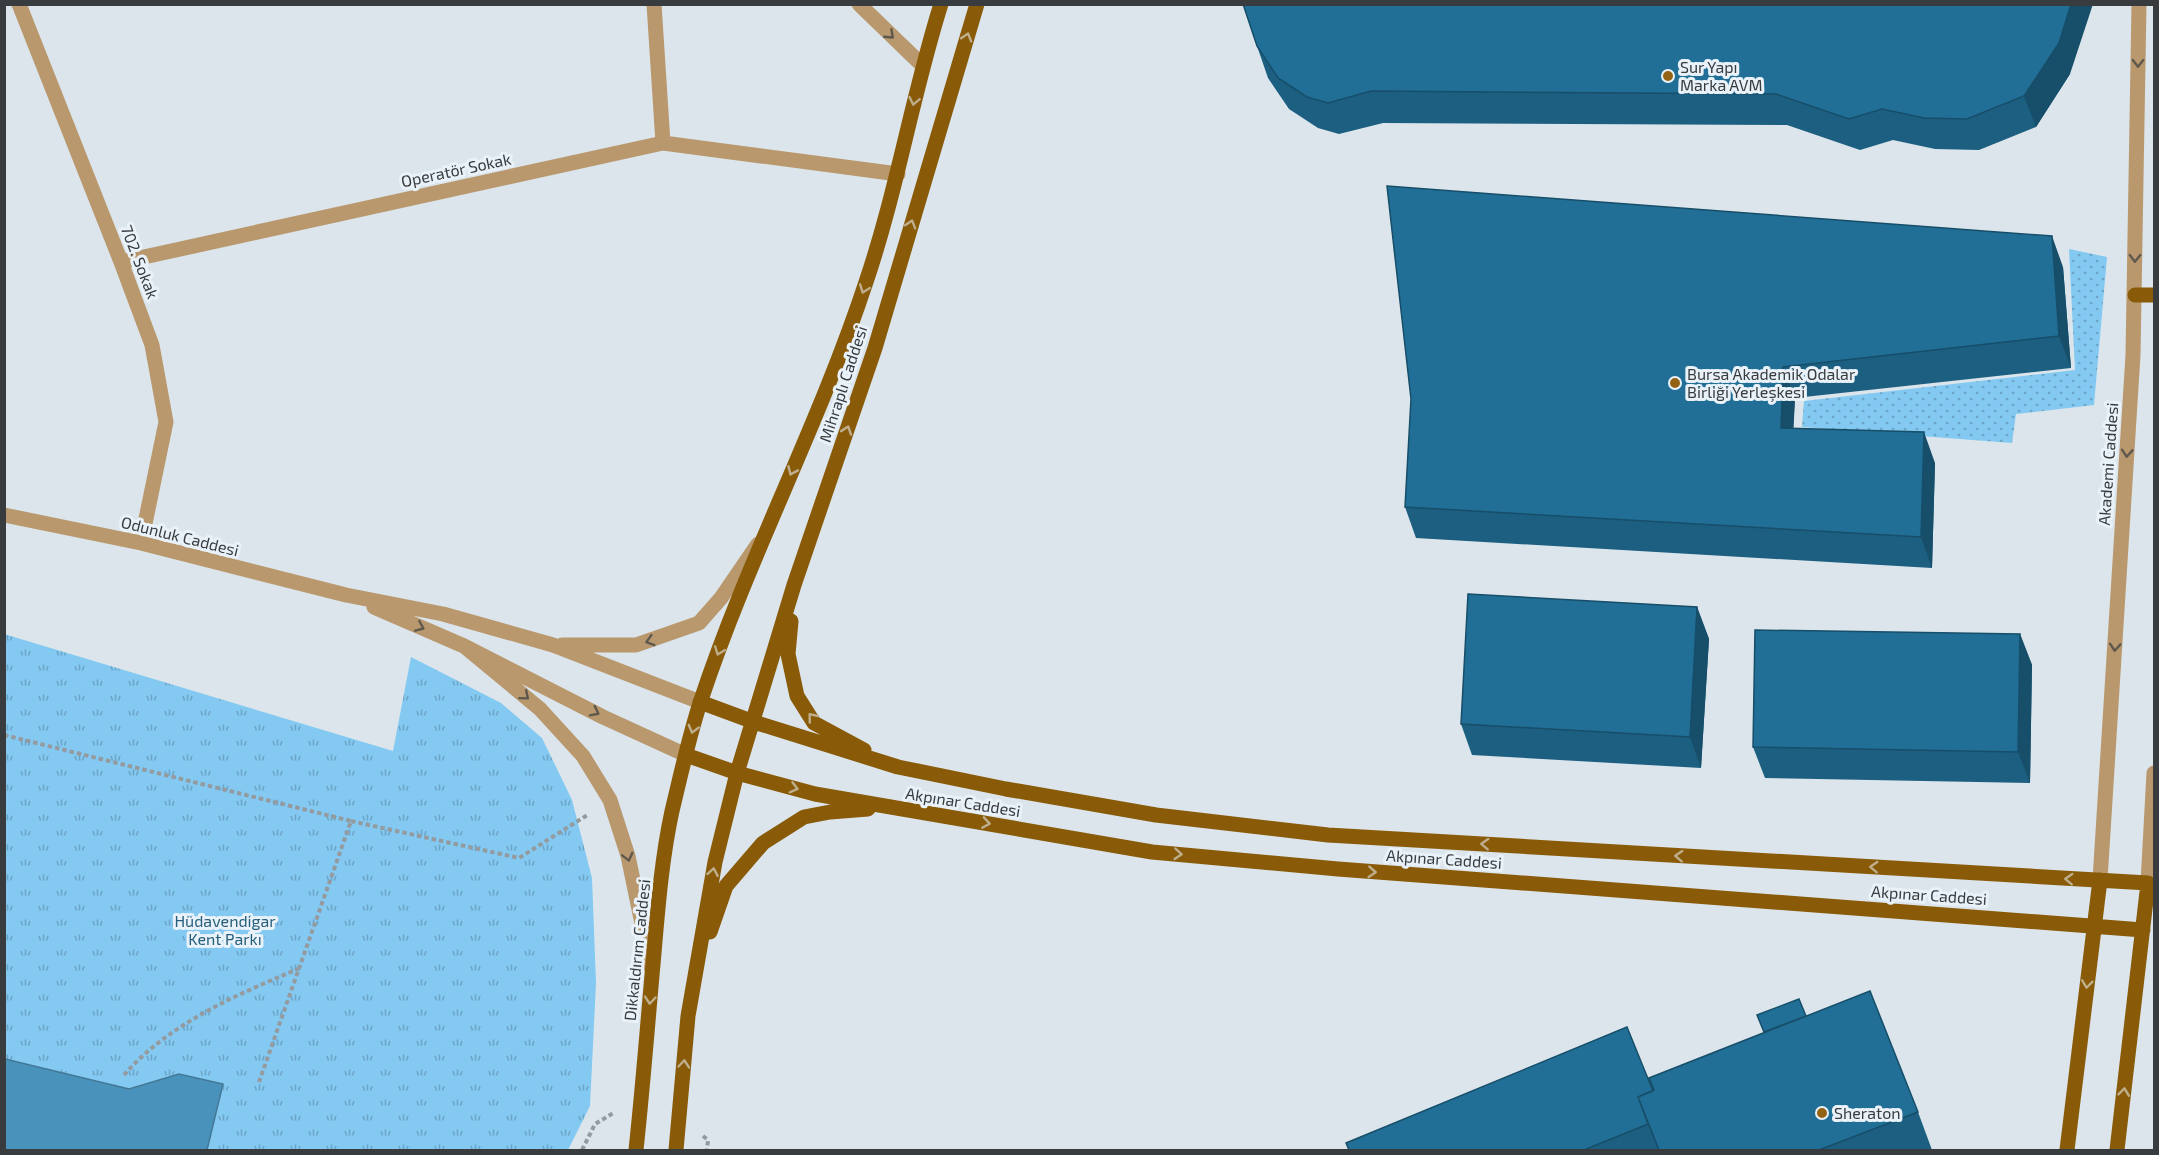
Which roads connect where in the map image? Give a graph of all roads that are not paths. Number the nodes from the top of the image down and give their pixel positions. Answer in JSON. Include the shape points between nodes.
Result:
{"nodes":[{"id":1,"x":19,"y":4,"type":"edge"},
{"id":2,"x":654,"y":4,"type":"edge"},
{"id":3,"x":858,"y":4,"type":"edge"},
{"id":4,"x":941,"y":4,"type":"edge"},
{"id":5,"x":977,"y":4,"type":"edge"},
{"id":6,"x":2139,"y":4,"type":"edge"},
{"id":7,"x":922,"y":64,"type":"junction"},
{"id":8,"x":663,"y":142,"type":"junction"},
{"id":9,"x":898,"y":174,"type":"junction"},
{"id":10,"x":121,"y":261,"type":"junction"},
{"id":11,"x":2135,"y":295,"type":"junction"},
{"id":12,"x":2154,"y":295,"type":"edge"},
{"id":13,"x":4,"y":515,"type":"edge"},
{"id":14,"x":765,"y":534,"type":"junction"},
{"id":15,"x":141,"y":543,"type":"junction"},
{"id":16,"x":794,"y":585,"type":"junction"},
{"id":17,"x":346,"y":596,"type":"junction"},
{"id":18,"x":553,"y":645,"type":"junction"},
{"id":19,"x":464,"y":646,"type":"junction"},
{"id":20,"x":700,"y":702,"type":"junction"},
{"id":21,"x":754,"y":722,"type":"junction"},
{"id":22,"x":686,"y":755,"type":"junction"},
{"id":23,"x":898,"y":767,"type":"junction"},
{"id":24,"x":737,"y":773,"type":"junction"},
{"id":25,"x":2154,"y":773,"type":"edge"},
{"id":26,"x":890,"y":808,"type":"junction"},
{"id":27,"x":2100,"y":880,"type":"junction"},
{"id":28,"x":2151,"y":883,"type":"edge"},
{"id":29,"x":2094,"y":926,"type":"junction"},
{"id":30,"x":2149,"y":931,"type":"edge"},
{"id":31,"x":652,"y":973,"type":"junction"},
{"id":32,"x":688,"y":1016,"type":"junction"},
{"id":33,"x":636,"y":1150,"type":"edge"},
{"id":34,"x":676,"y":1150,"type":"edge"},
{"id":35,"x":2067,"y":1150,"type":"edge"},
{"id":36,"x":2117,"y":1150,"type":"edge"}],
"edges":[{"from":1,"to":10,"type":"street","name":"702. Sokak"},
{"from":2,"to":8,"type":"street"},
{"from":3,"to":7,"type":"street","one_way":true},
{"from":4,"to":7,"type":"main road","name":"Mihraplı Caddesi"},
{"from":16,"to":5,"type":"main road","name":"Mihraplı Caddesi","one_way":true,"via":[[875,348]]},
{"from":6,"to":11,"type":"street","name":"Akademi Caddesi","one_way":true},
{"from":7,"to":9,"type":"main road","name":"Mihraplı Caddesi","one_way":true},
{"from":8,"to":9,"type":"street"},
{"from":8,"to":10,"type":"street","name":"Operatör Sokak"},
{"from":9,"to":14,"type":"main road","name":"Mihraplı Caddesi","one_way":true,"via":[[858,304],[817,414]]},
{"from":10,"to":15,"type":"street","name":"702. Sokak","via":[[152,345],[166,422]]},
{"from":11,"to":12,"type":"main road"},
{"from":11,"to":27,"type":"street","name":"Akademi Caddesi","one_way":true},
{"from":13,"to":15,"type":"street","name":"Odunluk Caddesi"},
{"from":14,"to":18,"type":"street","one_way":true,"via":[[699,623],[636,645]]},
{"from":14,"to":20,"type":"main road","name":"Mihraplı Caddesi","one_way":true},
{"from":15,"to":17,"type":"street","name":"Odunluk Caddesi"},
{"from":16,"to":21,"type":"main road","name":"Mihraplı Caddesi"},
{"from":23,"to":16,"type":"main road","one_way":true,"via":[[814,723],[797,696],[788,654]]},
{"from":17,"to":18,"type":"street","via":[[443,614]]},
{"from":17,"to":19,"type":"street","one_way":true},
{"from":18,"to":20,"type":"street"},
{"from":19,"to":22,"type":"street","one_way":true},
{"from":19,"to":31,"type":"street","one_way":true,"via":[[540,709],[583,756],[610,800],[628,856]]},
{"from":20,"to":21,"type":"main road","name":"Akpınar Caddesi"},
{"from":20,"to":22,"type":"main road","name":"Mihraplı Caddesi","one_way":true},
{"from":21,"to":23,"type":"main road","name":"Akpınar Caddesi"},
{"from":21,"to":24,"type":"main road","name":"Mihraplı Caddesi"},
{"from":22,"to":24,"type":"main road","name":"Akpınar Caddesi"},
{"from":22,"to":31,"type":"main road","name":"Dikkaldırım Caddesi","via":[[659,893]]},
{"from":27,"to":23,"type":"main road","name":"Akpınar Caddesi","one_way":true,"via":[[1328,835],[1156,814]]},
{"from":24,"to":26,"type":"main road","name":"Akpınar Caddesi","one_way":true,"via":[[815,794]]},
{"from":32,"to":24,"type":"main road","one_way":true,"via":[[715,862]]},
{"from":25,"to":28,"type":"street"},
{"from":26,"to":29,"type":"main road","name":"Akpınar Caddesi","one_way":true,"via":[[1152,852]]},
{"from":26,"to":32,"type":"main road","via":[[804,817],[763,843],[726,886]]},
{"from":27,"to":28,"type":"main road","name":"Akpınar Caddesi"},
{"from":27,"to":29,"type":"main road","name":"Akademi Caddesi"},
{"from":28,"to":30,"type":"main road"},
{"from":29,"to":30,"type":"main road","name":"Akpınar Caddesi"},
{"from":29,"to":35,"type":"main road","name":"Akademi Caddesi","one_way":true},
{"from":36,"to":30,"type":"main road","one_way":true},
{"from":31,"to":33,"type":"main road","name":"Dikkaldırım Caddesi","one_way":true},
{"from":34,"to":32,"type":"main road","one_way":true}]}
